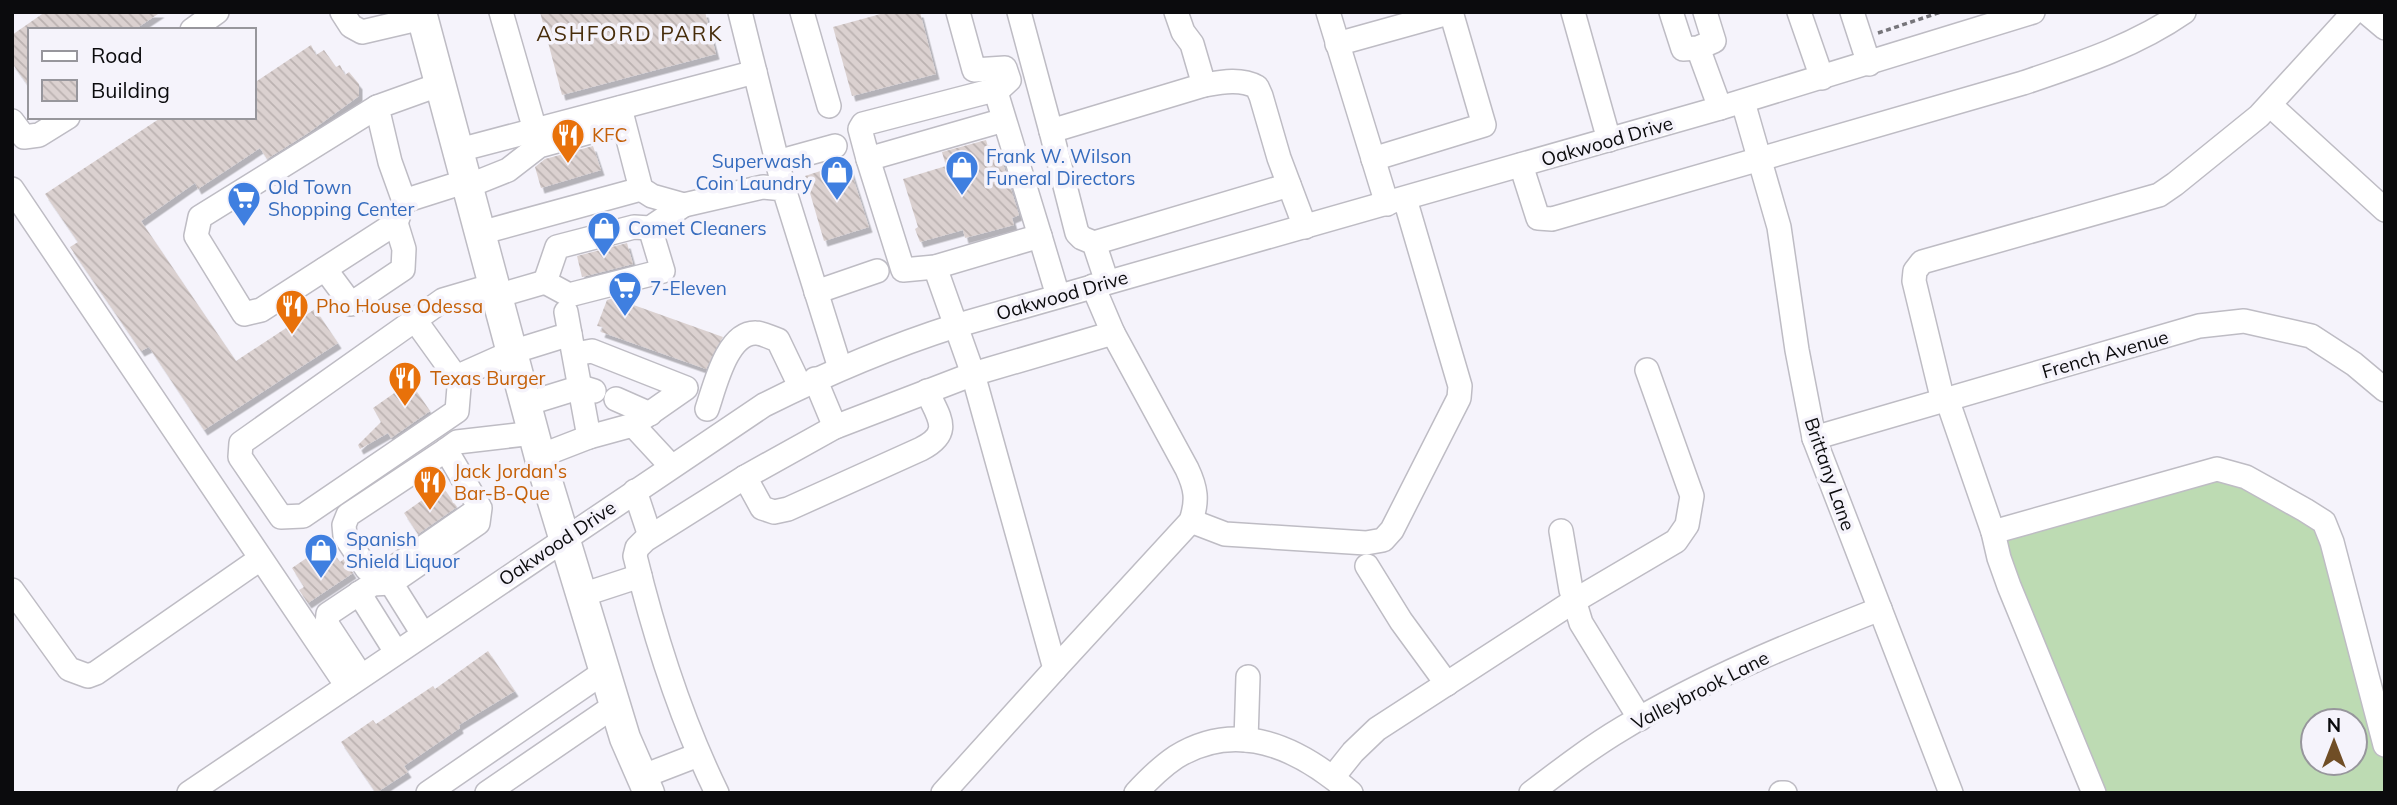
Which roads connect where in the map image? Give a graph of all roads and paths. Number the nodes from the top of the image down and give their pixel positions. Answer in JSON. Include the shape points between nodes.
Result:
{"nodes":[{"id":1,"x":217,"y":12,"type":"edge"},
{"id":2,"x":342,"y":12,"type":"edge"},
{"id":3,"x":501,"y":12,"type":"edge"},
{"id":4,"x":740,"y":12,"type":"edge"},
{"id":5,"x":802,"y":12,"type":"edge"},
{"id":6,"x":958,"y":12,"type":"edge"},
{"id":7,"x":1019,"y":12,"type":"edge"},
{"id":8,"x":1176,"y":12,"type":"edge"},
{"id":9,"x":1328,"y":12,"type":"edge"},
{"id":10,"x":1451,"y":12,"type":"edge"},
{"id":11,"x":1573,"y":12,"type":"edge"},
{"id":12,"x":1671,"y":12,"type":"edge"},
{"id":13,"x":1705,"y":12,"type":"edge"},
{"id":14,"x":1799,"y":12,"type":"edge"},
{"id":15,"x":1852,"y":12,"type":"edge"},
{"id":16,"x":1941,"y":12,"type":"edge"},
{"id":17,"x":2033,"y":12,"type":"edge"},
{"id":18,"x":2184,"y":12,"type":"edge"},
{"id":19,"x":2354,"y":12,"type":"edge"},
{"id":20,"x":2366,"y":12,"type":"edge"},
{"id":21,"x":422,"y":15,"type":"edge"},
{"id":22,"x":195,"y":28,"type":"edge"},
{"id":23,"x":2385,"y":28,"type":"edge"},
{"id":24,"x":1868,"y":36,"type":"dead end"},
{"id":25,"x":1337,"y":44,"type":"junction"},
{"id":26,"x":1698,"y":48,"type":"junction"},
{"id":27,"x":1869,"y":64,"type":"junction"},
{"id":28,"x":755,"y":72,"type":"junction"},
{"id":29,"x":1822,"y":78,"type":"junction"},
{"id":30,"x":441,"y":84,"type":"junction"},
{"id":31,"x":1204,"y":85,"type":"junction"},
{"id":32,"x":996,"y":92,"type":"junction"},
{"id":33,"x":1743,"y":102,"type":"junction"},
{"id":34,"x":2270,"y":105,"type":"junction"},
{"id":35,"x":829,"y":106,"type":"dead end"},
{"id":36,"x":377,"y":107,"type":"junction"},
{"id":37,"x":1720,"y":108,"type":"junction"},
{"id":38,"x":622,"y":116,"type":"junction"},
{"id":39,"x":64,"y":119,"type":"edge"},
{"id":40,"x":1004,"y":120,"type":"junction"},
{"id":41,"x":12,"y":121,"type":"edge"},
{"id":42,"x":535,"y":130,"type":"junction"},
{"id":43,"x":1051,"y":131,"type":"junction"},
{"id":44,"x":1609,"y":140,"type":"junction"},
{"id":45,"x":835,"y":146,"type":"dead end"},
{"id":46,"x":459,"y":150,"type":"junction"},
{"id":47,"x":868,"y":159,"type":"junction"},
{"id":48,"x":1373,"y":159,"type":"junction"},
{"id":49,"x":1759,"y":160,"type":"junction"},
{"id":50,"x":777,"y":162,"type":"junction"},
{"id":51,"x":1521,"y":165,"type":"junction"},
{"id":52,"x":468,"y":183,"type":"junction"},
{"id":53,"x":1289,"y":184,"type":"junction"},
{"id":54,"x":641,"y":188,"type":"junction"},
{"id":55,"x":784,"y":188,"type":"junction"},
{"id":56,"x":12,"y":189,"type":"edge"},
{"id":57,"x":1396,"y":201,"type":"junction"},
{"id":58,"x":684,"y":205,"type":"junction"},
{"id":59,"x":2385,"y":210,"type":"edge"},
{"id":60,"x":400,"y":212,"type":"junction"},
{"id":61,"x":650,"y":228,"type":"junction"},
{"id":62,"x":1305,"y":228,"type":"junction"},
{"id":63,"x":480,"y":233,"type":"junction"},
{"id":64,"x":1040,"y":236,"type":"junction"},
{"id":65,"x":1094,"y":243,"type":"junction"},
{"id":66,"x":935,"y":267,"type":"junction"},
{"id":67,"x":326,"y":269,"type":"junction"},
{"id":68,"x":877,"y":271,"type":"dead end"},
{"id":69,"x":545,"y":282,"type":"junction"},
{"id":70,"x":1100,"y":284,"type":"junction"},
{"id":71,"x":496,"y":291,"type":"junction"},
{"id":72,"x":816,"y":292,"type":"junction"},
{"id":73,"x":1058,"y":296,"type":"junction"},
{"id":74,"x":415,"y":320,"type":"junction"},
{"id":75,"x":955,"y":326,"type":"junction"},
{"id":76,"x":1113,"y":333,"type":"junction"},
{"id":77,"x":571,"y":334,"type":"junction"},
{"id":78,"x":512,"y":352,"type":"junction"},
{"id":79,"x":840,"y":369,"type":"junction"},
{"id":80,"x":1647,"y":370,"type":"dead end"},
{"id":81,"x":973,"y":374,"type":"junction"},
{"id":82,"x":456,"y":377,"type":"junction"},
{"id":83,"x":808,"y":383,"type":"junction"},
{"id":84,"x":686,"y":388,"type":"junction"},
{"id":85,"x":588,"y":389,"type":"junction"},
{"id":86,"x":2385,"y":390,"type":"edge"},
{"id":87,"x":927,"y":391,"type":"junction"},
{"id":88,"x":616,"y":399,"type":"dead end"},
{"id":89,"x":1945,"y":400,"type":"junction"},
{"id":90,"x":707,"y":409,"type":"junction"},
{"id":91,"x":641,"y":419,"type":"junction"},
{"id":92,"x":835,"y":427,"type":"junction"},
{"id":93,"x":726,"y":430,"type":"junction"},
{"id":94,"x":533,"y":431,"type":"junction"},
{"id":95,"x":589,"y":437,"type":"junction"},
{"id":96,"x":1814,"y":438,"type":"junction"},
{"id":97,"x":446,"y":450,"type":"junction"},
{"id":98,"x":671,"y":466,"type":"junction"},
{"id":99,"x":745,"y":477,"type":"junction"},
{"id":100,"x":635,"y":491,"type":"junction"},
{"id":101,"x":480,"y":508,"type":"junction"},
{"id":102,"x":1191,"y":521,"type":"junction"},
{"id":103,"x":1561,"y":531,"type":"dead end"},
{"id":104,"x":1993,"y":532,"type":"junction"},
{"id":105,"x":650,"y":536,"type":"junction"},
{"id":106,"x":565,"y":538,"type":"junction"},
{"id":107,"x":260,"y":559,"type":"junction"},
{"id":108,"x":1367,"y":566,"type":"dead end"},
{"id":109,"x":640,"y":576,"type":"junction"},
{"id":110,"x":391,"y":583,"type":"junction"},
{"id":111,"x":12,"y":590,"type":"edge"},
{"id":112,"x":359,"y":593,"type":"junction"},
{"id":113,"x":582,"y":595,"type":"junction"},
{"id":114,"x":1574,"y":601,"type":"junction"},
{"id":115,"x":1880,"y":608,"type":"junction"},
{"id":116,"x":423,"y":634,"type":"junction"},
{"id":117,"x":397,"y":652,"type":"junction"},
{"id":118,"x":1055,"y":669,"type":"junction"},
{"id":119,"x":604,"y":672,"type":"junction"},
{"id":120,"x":1248,"y":677,"type":"dead end"},
{"id":121,"x":354,"y":681,"type":"junction"},
{"id":122,"x":1447,"y":684,"type":"junction"},
{"id":123,"x":2380,"y":704,"type":"edge"},
{"id":124,"x":614,"y":706,"type":"junction"},
{"id":125,"x":1640,"y":719,"type":"junction"},
{"id":126,"x":1246,"y":740,"type":"junction"},
{"id":127,"x":2385,"y":745,"type":"edge"},
{"id":128,"x":698,"y":755,"type":"junction"},
{"id":129,"x":1333,"y":777,"type":"junction"},
{"id":130,"x":645,"y":785,"type":"edge"},
{"id":131,"x":189,"y":793,"type":"edge"},
{"id":132,"x":428,"y":793,"type":"edge"},
{"id":133,"x":487,"y":793,"type":"edge"},
{"id":134,"x":716,"y":793,"type":"edge"},
{"id":135,"x":943,"y":793,"type":"edge"},
{"id":136,"x":1136,"y":793,"type":"edge"},
{"id":137,"x":1351,"y":793,"type":"edge"},
{"id":138,"x":1531,"y":793,"type":"edge"},
{"id":139,"x":1951,"y":793,"type":"edge"},
{"id":140,"x":2094,"y":793,"type":"edge"}],
"edges":[{"from":1,"to":22,"type":"street"},
{"from":2,"to":21,"type":"street","via":[[351,26],[362,32]]},
{"from":3,"to":42,"type":"street"},
{"from":4,"to":28,"type":"street"},
{"from":5,"to":35,"type":"street"},
{"from":6,"to":32,"type":"street","via":[[974,70],[1005,68],[1009,79]]},
{"from":7,"to":43,"type":"street"},
{"from":8,"to":31,"type":"street"},
{"from":9,"to":25,"type":"street"},
{"from":10,"to":25,"type":"street"},
{"from":10,"to":48,"type":"street","via":[[1484,125]]},
{"from":11,"to":44,"type":"street"},
{"from":12,"to":26,"type":"street","via":[[1683,50]]},
{"from":13,"to":26,"type":"street","via":[[1714,41]]},
{"from":14,"to":29,"type":"street"},
{"from":15,"to":27,"type":"street"},
{"from":16,"to":24,"type":"path"},
{"from":17,"to":27,"type":"street","name":"Oakwood Drive"},
{"from":18,"to":49,"type":"street","via":[[2137,40],[2078,64]]},
{"from":19,"to":34,"type":"street"},
{"from":20,"to":23,"type":"street"},
{"from":21,"to":30,"type":"main road"},
{"from":25,"to":48,"type":"street"},
{"from":26,"to":37,"type":"street"},
{"from":27,"to":29,"type":"street","name":"Oakwood Drive"},
{"from":28,"to":38,"type":"street"},
{"from":28,"to":50,"type":"street"},
{"from":29,"to":33,"type":"street","name":"Oakwood Drive"},
{"from":30,"to":36,"type":"street"},
{"from":30,"to":46,"type":"main road"},
{"from":31,"to":43,"type":"street"},
{"from":31,"to":53,"type":"street","via":[[1240,82],[1257,87]]},
{"from":32,"to":40,"type":"street"},
{"from":32,"to":47,"type":"street","via":[[991,89],[863,124],[860,129]]},
{"from":33,"to":37,"type":"street","name":"Oakwood Drive"},
{"from":33,"to":49,"type":"street","name":"Brittany Lane"},
{"from":34,"to":59,"type":"street"},
{"from":34,"to":89,"type":"street","via":[[2159,195],[1922,262],[1914,281]]},
{"from":36,"to":60,"type":"street"},
{"from":36,"to":67,"type":"street","via":[[200,217],[196,236],[244,314],[261,310]]},
{"from":37,"to":44,"type":"street","name":"Oakwood Drive"},
{"from":38,"to":42,"type":"street"},
{"from":38,"to":52,"type":"street","via":[[539,146],[508,170]]},
{"from":38,"to":54,"type":"street"},
{"from":39,"to":41,"type":"street","via":[[31,137],[24,137]]},
{"from":40,"to":47,"type":"street"},
{"from":40,"to":64,"type":"street"},
{"from":42,"to":46,"type":"street"},
{"from":43,"to":65,"type":"street","via":[[1077,233]]},
{"from":44,"to":51,"type":"street","name":"Oakwood Drive"},
{"from":45,"to":50,"type":"street"},
{"from":46,"to":52,"type":"main road"},
{"from":47,"to":66,"type":"street","via":[[901,268]]},
{"from":48,"to":57,"type":"street"},
{"from":49,"to":51,"type":"street","via":[[1552,219],[1538,218]]},
{"from":49,"to":96,"type":"street","name":"Brittany Lane","via":[[1779,228]]},
{"from":50,"to":55,"type":"street"},
{"from":51,"to":57,"type":"street","name":"Oakwood Drive"},
{"from":52,"to":60,"type":"street"},
{"from":52,"to":63,"type":"main road"},
{"from":53,"to":62,"type":"street"},
{"from":53,"to":65,"type":"street"},
{"from":54,"to":58,"type":"street"},
{"from":54,"to":63,"type":"street"},
{"from":55,"to":58,"type":"street","via":[[763,187]]},
{"from":55,"to":72,"type":"street"},
{"from":56,"to":107,"type":"street"},
{"from":57,"to":62,"type":"street","name":"Oakwood Drive"},
{"from":57,"to":102,"type":"street","via":[[1460,386],[1459,398],[1392,530],[1382,540],[1366,543],[1225,534]]},
{"from":58,"to":61,"type":"street"},
{"from":60,"to":67,"type":"street"},
{"from":60,"to":67,"type":"street","via":[[403,269],[351,304]]},
{"from":61,"to":69,"type":"street","via":[[634,227],[557,247]]},
{"from":61,"to":69,"type":"street","via":[[663,271],[569,295]]},
{"from":62,"to":70,"type":"street","name":"Oakwood Drive"},
{"from":63,"to":71,"type":"main road"},
{"from":64,"to":66,"type":"street"},
{"from":64,"to":73,"type":"street"},
{"from":65,"to":70,"type":"street"},
{"from":66,"to":75,"type":"street"},
{"from":68,"to":72,"type":"street"},
{"from":69,"to":71,"type":"street"},
{"from":70,"to":73,"type":"street","name":"Oakwood Drive"},
{"from":70,"to":76,"type":"street"},
{"from":71,"to":74,"type":"street","via":[[443,300]]},
{"from":71,"to":78,"type":"main road"},
{"from":72,"to":79,"type":"street"},
{"from":73,"to":75,"type":"street","name":"Oakwood Drive"},
{"from":74,"to":82,"type":"street"},
{"from":74,"to":82,"type":"street","via":[[241,443],[240,457],[281,517],[303,516],[457,411]]},
{"from":75,"to":79,"type":"street","name":"Oakwood Drive"},
{"from":75,"to":81,"type":"street"},
{"from":76,"to":81,"type":"street"},
{"from":76,"to":102,"type":"street","via":[[1196,489]]},
{"from":77,"to":78,"type":"street"},
{"from":77,"to":84,"type":"street","via":[[592,351]]},
{"from":77,"to":85,"type":"street"},
{"from":78,"to":82,"type":"street"},
{"from":78,"to":94,"type":"main road"},
{"from":79,"to":83,"type":"street","name":"Oakwood Drive"},
{"from":80,"to":114,"type":"street","via":[[1692,496],[1687,525],[1676,541]]},
{"from":81,"to":87,"type":"street"},
{"from":81,"to":118,"type":"street"},
{"from":83,"to":90,"type":"street","via":[[778,340],[758,333],[742,335],[731,347]]},
{"from":83,"to":92,"type":"street"},
{"from":83,"to":93,"type":"street","name":"Oakwood Drive"},
{"from":84,"to":90,"type":"street"},
{"from":84,"to":91,"type":"street"},
{"from":85,"to":94,"type":"street"},
{"from":85,"to":95,"type":"street"},
{"from":86,"to":89,"type":"street","name":"French Avenue","via":[[2311,336],[2244,321],[2199,326]]},
{"from":87,"to":92,"type":"street"},
{"from":87,"to":99,"type":"street","via":[[941,424],[940,436],[921,449],[774,512],[762,508]]},
{"from":88,"to":91,"type":"street"},
{"from":89,"to":96,"type":"street","name":"French Avenue"},
{"from":89,"to":104,"type":"street"},
{"from":90,"to":93,"type":"street"},
{"from":91,"to":95,"type":"street"},
{"from":91,"to":98,"type":"street"},
{"from":92,"to":99,"type":"street"},
{"from":93,"to":98,"type":"street","name":"Oakwood Drive"},
{"from":94,"to":95,"type":"street"},
{"from":94,"to":97,"type":"street","via":[[457,442]]},
{"from":94,"to":106,"type":"main road"},
{"from":96,"to":115,"type":"street","name":"Brittany Lane"},
{"from":97,"to":101,"type":"street"},
{"from":97,"to":101,"type":"street","via":[[348,515],[345,536],[367,569],[380,573]]},
{"from":98,"to":100,"type":"street","name":"Oakwood Drive"},
{"from":99,"to":105,"type":"street"},
{"from":100,"to":105,"type":"street"},
{"from":100,"to":106,"type":"street","name":"Oakwood Drive"},
{"from":101,"to":110,"type":"street","via":[[478,523]]},
{"from":102,"to":118,"type":"street"},
{"from":103,"to":114,"type":"street"},
{"from":104,"to":123,"type":"street","via":[[2217,469],[2246,477],[2324,522]]},
{"from":104,"to":140,"type":"street","via":[[2009,586]]},
{"from":105,"to":109,"type":"street","via":[[635,556]]},
{"from":106,"to":113,"type":"main road"},
{"from":106,"to":116,"type":"street","name":"Oakwood Drive"},
{"from":107,"to":111,"type":"street","via":[[88,676],[69,669]]},
{"from":107,"to":121,"type":"street"},
{"from":108,"to":122,"type":"street"},
{"from":109,"to":113,"type":"street"},
{"from":109,"to":128,"type":"street","via":[[665,666]]},
{"from":110,"to":112,"type":"street","via":[[373,584]]},
{"from":110,"to":116,"type":"street"},
{"from":112,"to":117,"type":"street"},
{"from":112,"to":121,"type":"street","via":[[328,614],[327,624]]},
{"from":113,"to":119,"type":"main road"},
{"from":114,"to":122,"type":"street"},
{"from":114,"to":125,"type":"street","via":[[1581,623]]},
{"from":115,"to":125,"type":"street","name":"Valleybrook Lane","via":[[1704,684]]},
{"from":115,"to":139,"type":"street","name":"Brittany Lane"},
{"from":116,"to":117,"type":"street","name":"Oakwood Drive"},
{"from":117,"to":121,"type":"street","name":"Oakwood Drive"},
{"from":118,"to":135,"type":"street"},
{"from":119,"to":124,"type":"main road"},
{"from":119,"to":132,"type":"street"},
{"from":120,"to":126,"type":"street"},
{"from":121,"to":131,"type":"street","name":"Oakwood Drive"},
{"from":122,"to":129,"type":"street","via":[[1377,729]]},
{"from":123,"to":127,"type":"street"},
{"from":124,"to":130,"type":"main road"},
{"from":124,"to":133,"type":"street"},
{"from":125,"to":138,"type":"street","name":"Valleybrook Lane"},
{"from":126,"to":129,"type":"street","via":[[1281,747]]},
{"from":126,"to":136,"type":"street","via":[[1215,741],[1194,748],[1175,758]]},
{"from":128,"to":130,"type":"street"},
{"from":128,"to":134,"type":"street"},
{"from":129,"to":137,"type":"street"}]}
